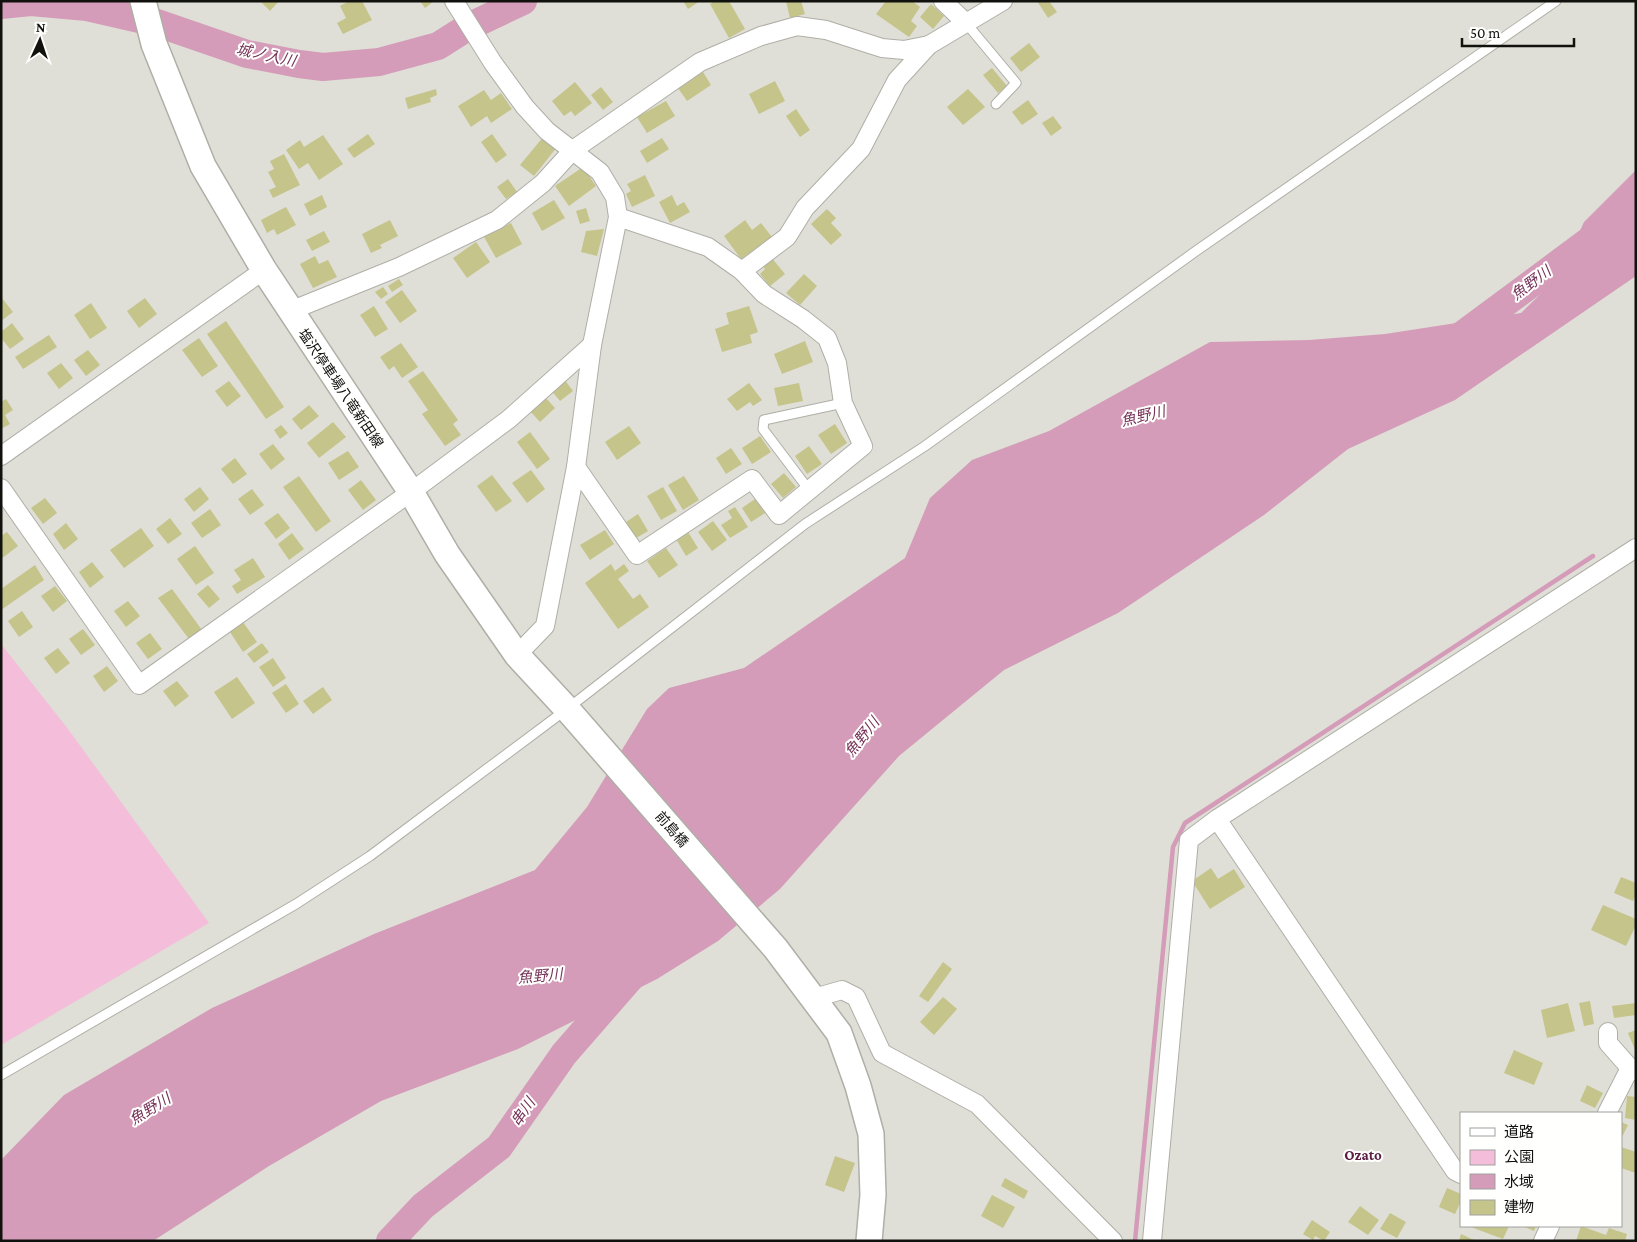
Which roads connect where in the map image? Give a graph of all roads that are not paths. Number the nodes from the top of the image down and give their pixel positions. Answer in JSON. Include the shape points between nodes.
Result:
{"nodes":[{"id":1,"x":142,"y":1,"type":"edge"},
{"id":2,"x":943,"y":1,"type":"edge"},
{"id":3,"x":1003,"y":1,"type":"edge"},
{"id":4,"x":1556,"y":1,"type":"edge"},
{"id":5,"x":455,"y":3,"type":"edge"},
{"id":6,"x":966,"y":23,"type":"junction"},
{"id":7,"x":929,"y":44,"type":"junction"},
{"id":8,"x":996,"y":104,"type":"dead end"},
{"id":9,"x":573,"y":150,"type":"junction"},
{"id":10,"x":618,"y":217,"type":"junction"},
{"id":11,"x":264,"y":270,"type":"junction"},
{"id":12,"x":742,"y":271,"type":"junction"},
{"id":13,"x":290,"y":311,"type":"junction"},
{"id":14,"x":592,"y":344,"type":"junction"},
{"id":15,"x":843,"y":403,"type":"junction"},
{"id":16,"x":1,"y":456,"type":"edge"},
{"id":17,"x":576,"y":467,"type":"junction"},
{"id":18,"x":1,"y":488,"type":"edge"},
{"id":19,"x":810,"y":490,"type":"junction"},
{"id":20,"x":411,"y":492,"type":"junction"},
{"id":21,"x":1636,"y":548,"type":"edge"},
{"id":22,"x":517,"y":655,"type":"junction"},
{"id":23,"x":567,"y":709,"type":"junction"},
{"id":24,"x":1217,"y":819,"type":"junction"},
{"id":25,"x":814,"y":998,"type":"junction"},
{"id":26,"x":1608,"y":1032,"type":"dead end"},
{"id":27,"x":1633,"y":1070,"type":"edge"},
{"id":28,"x":1,"y":1075,"type":"edge"},
{"id":29,"x":1608,"y":1112,"type":"edge"},
{"id":30,"x":1460,"y":1174,"type":"edge"},
{"id":31,"x":1550,"y":1227,"type":"edge"},
{"id":32,"x":869,"y":1241,"type":"edge"},
{"id":33,"x":1113,"y":1241,"type":"edge"},
{"id":34,"x":1152,"y":1241,"type":"edge"},
{"id":35,"x":1543,"y":1241,"type":"edge"}],
"edges":[{"from":1,"to":11,"type":"main road","name":"塩沢停車場八竜新田線","via":[[154,44],[203,166]]},
{"from":2,"to":6,"type":"street"},
{"from":3,"to":6,"type":"street"},
{"from":4,"to":23,"type":"lane","via":[[1196,251],[925,446],[805,524]]},
{"from":5,"to":9,"type":"street","via":[[525,107],[547,131]]},
{"from":6,"to":7,"type":"street"},
{"from":6,"to":8,"type":"lane","via":[[1016,83]]},
{"from":7,"to":9,"type":"street","via":[[904,50],[882,48],[826,30],[797,26],[761,36],[700,62]]},
{"from":7,"to":12,"type":"street","via":[[898,80],[861,149],[805,208],[787,237]]},
{"from":9,"to":10,"type":"street","via":[[600,172],[616,197]]},
{"from":9,"to":13,"type":"street","via":[[542,183],[497,220],[399,267]]},
{"from":10,"to":12,"type":"street","via":[[708,247]]},
{"from":10,"to":14,"type":"street"},
{"from":11,"to":13,"type":"main road","name":"塩沢停車場八竜新田線"},
{"from":11,"to":16,"type":"street"},
{"from":12,"to":15,"type":"street","via":[[764,294],[827,338],[837,363]]},
{"from":13,"to":20,"type":"main road","name":"塩沢停車場八竜新田線"},
{"from":14,"to":17,"type":"street"},
{"from":14,"to":20,"type":"street","via":[[509,418]]},
{"from":15,"to":19,"type":"street","via":[[863,446]]},
{"from":15,"to":19,"type":"lane","via":[[764,420],[763,429]]},
{"from":17,"to":19,"type":"street","via":[[637,555],[752,479],[779,515]]},
{"from":17,"to":22,"type":"street","via":[[545,626]]},
{"from":18,"to":20,"type":"street","via":[[139,685]]},
{"from":20,"to":22,"type":"main road","name":"塩沢停車場八竜新田線","via":[[447,554]]},
{"from":21,"to":24,"type":"street"},
{"from":22,"to":23,"type":"main road","name":"塩沢停車場八竜新田線"},
{"from":23,"to":25,"type":"main road","name":"前島橋","via":[[776,949]]},
{"from":23,"to":28,"type":"lane","via":[[370,856]]},
{"from":24,"to":30,"type":"street","via":[[1455,1171]]},
{"from":24,"to":34,"type":"street","via":[[1189,840]]},
{"from":25,"to":32,"type":"main road","via":[[839,1033],[871,1134],[873,1195]]},
{"from":25,"to":33,"type":"street","via":[[842,990],[856,997],[882,1053],[977,1104]]},
{"from":26,"to":27,"type":"street","via":[[1608,1043]]},
{"from":27,"to":29,"type":"street"},
{"from":31,"to":35,"type":"street"}]}
